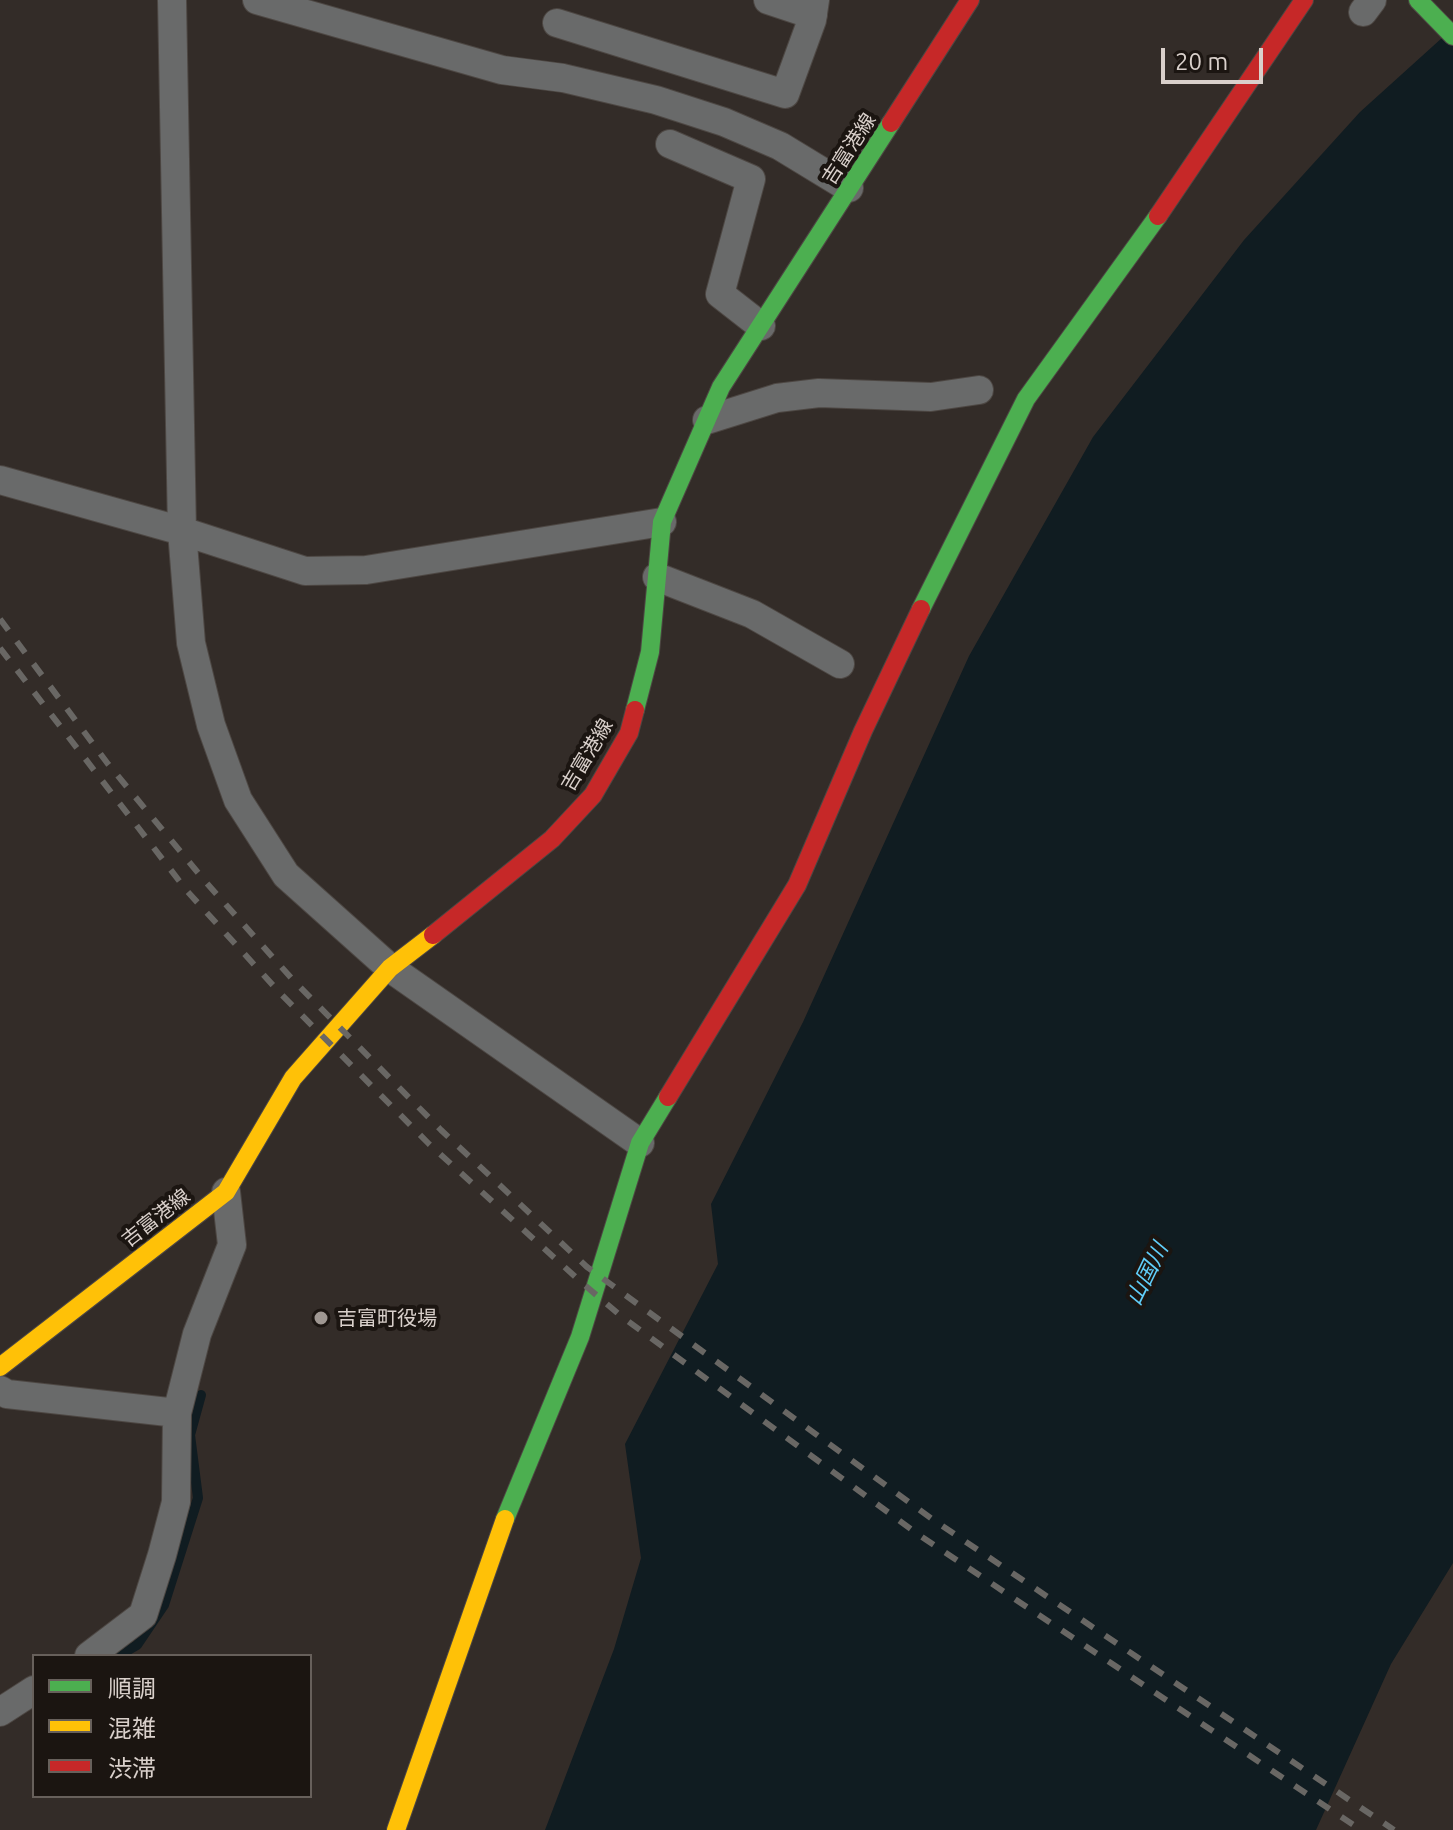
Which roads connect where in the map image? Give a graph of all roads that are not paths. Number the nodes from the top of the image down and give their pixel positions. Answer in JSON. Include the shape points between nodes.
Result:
{"nodes":[{"id":1,"x":172,"y":0,"type":"edge"},
{"id":2,"x":257,"y":0,"type":"edge"},
{"id":3,"x":768,"y":0,"type":"edge"},
{"id":4,"x":970,"y":0,"type":"edge"},
{"id":5,"x":1304,"y":0,"type":"edge"},
{"id":6,"x":1418,"y":0,"type":"edge"},
{"id":7,"x":814,"y":7,"type":"edge"},
{"id":8,"x":557,"y":23,"type":"dead end"},
{"id":9,"x":1453,"y":36,"type":"edge"},
{"id":10,"x":670,"y":144,"type":"dead end"},
{"id":11,"x":849,"y":188,"type":"junction"},
{"id":12,"x":761,"y":326,"type":"junction"},
{"id":13,"x":979,"y":390,"type":"dead end"},
{"id":14,"x":707,"y":420,"type":"junction"},
{"id":15,"x":0,"y":455,"type":"edge"},
{"id":16,"x":6,"y":482,"type":"edge"},
{"id":17,"x":662,"y":522,"type":"junction"},
{"id":18,"x":182,"y":531,"type":"junction"},
{"id":19,"x":657,"y":577,"type":"junction"},
{"id":20,"x":840,"y":664,"type":"dead end"},
{"id":21,"x":390,"y":968,"type":"junction"},
{"id":22,"x":640,"y":1143,"type":"junction"},
{"id":23,"x":226,"y":1192,"type":"junction"},
{"id":24,"x":0,"y":1367,"type":"edge"},
{"id":25,"x":0,"y":1390,"type":"edge"},
{"id":26,"x":177,"y":1413,"type":"junction"},
{"id":27,"x":92,"y":1654,"type":"edge"},
{"id":28,"x":32,"y":1691,"type":"edge"},
{"id":29,"x":0,"y":1712,"type":"edge"},
{"id":30,"x":396,"y":1830,"type":"edge"}],
"edges":[{"from":1,"to":18,"type":"street"},
{"from":2,"to":11,"type":"street","via":[[502,70],[656,100],[780,146]]},
{"from":3,"to":7,"type":"street"},
{"from":4,"to":11,"type":"street","name":"吉富港線"},
{"from":5,"to":22,"type":"street","via":[[1180,186],[1026,399],[863,731],[797,885]]},
{"from":6,"to":9,"type":"street"},
{"from":7,"to":8,"type":"street","via":[[785,94]]},
{"from":10,"to":12,"type":"street","via":[[751,179],[720,294]]},
{"from":11,"to":12,"type":"street","name":"吉富港線"},
{"from":12,"to":14,"type":"street","name":"吉富港線","via":[[721,387]]},
{"from":13,"to":14,"type":"street","via":[[931,397],[819,393],[777,398]]},
{"from":14,"to":17,"type":"street","name":"吉富港線"},
{"from":15,"to":16,"type":"street"},
{"from":16,"to":18,"type":"street"},
{"from":17,"to":18,"type":"street","via":[[366,570],[321,571],[305,571]]},
{"from":17,"to":19,"type":"street","name":"吉富港線"},
{"from":18,"to":21,"type":"street","via":[[191,643],[211,725],[238,800],[286,875]]},
{"from":19,"to":20,"type":"street","via":[[752,614]]},
{"from":19,"to":21,"type":"street","name":"吉富港線","via":[[650,652],[629,733],[593,795],[487,895]]},
{"from":21,"to":22,"type":"street"},
{"from":21,"to":23,"type":"street","name":"吉富港線","via":[[293,1078]]},
{"from":22,"to":30,"type":"street","via":[[580,1337],[503,1525]]},
{"from":23,"to":24,"type":"street","name":"吉富港線"},
{"from":23,"to":26,"type":"street","via":[[232,1245],[197,1334]]},
{"from":25,"to":26,"type":"street"},
{"from":26,"to":27,"type":"street","via":[[176,1502],[143,1615]]},
{"from":28,"to":29,"type":"street"}]}
